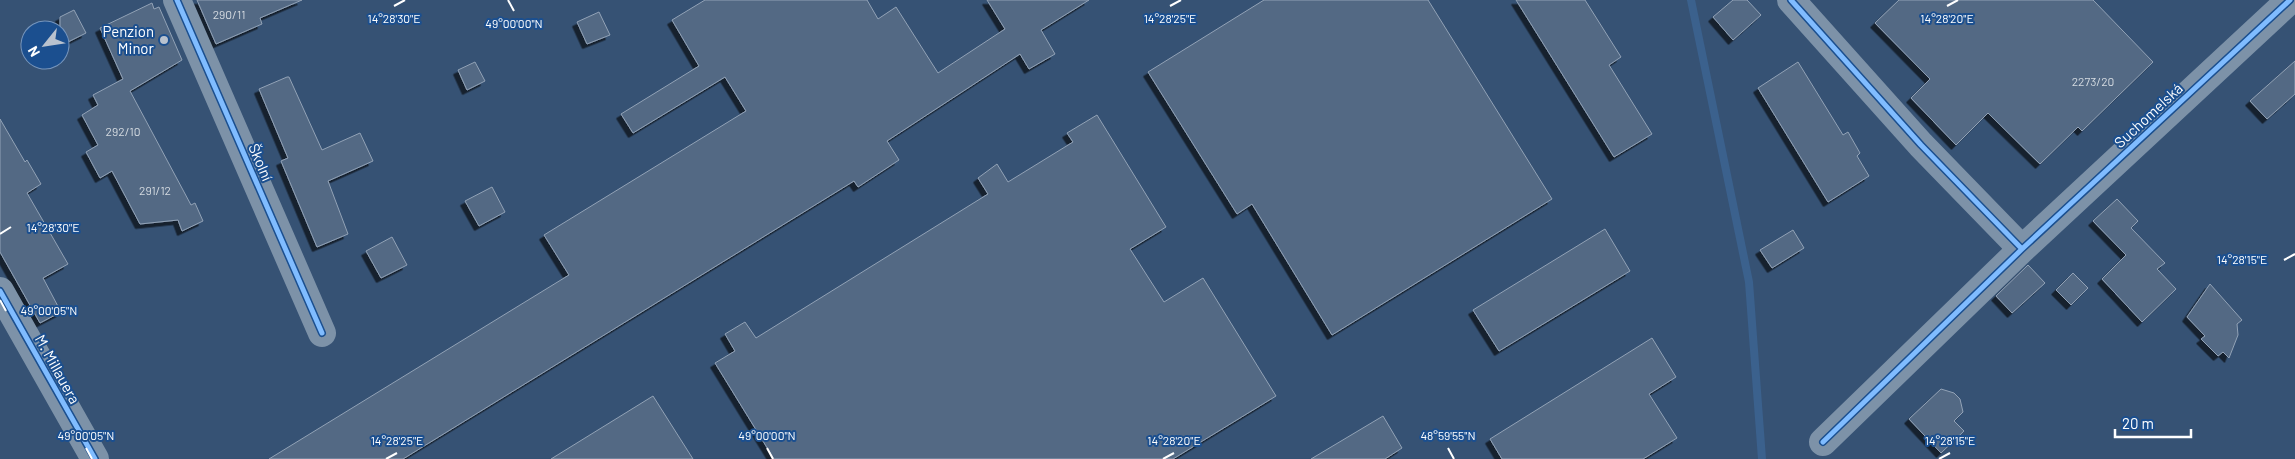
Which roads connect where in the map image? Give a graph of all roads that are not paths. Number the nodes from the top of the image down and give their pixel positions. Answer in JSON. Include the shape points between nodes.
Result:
{"nodes":[{"id":1,"x":177,"y":0,"type":"edge"},
{"id":2,"x":1791,"y":0,"type":"edge"},
{"id":3,"x":2290,"y":0,"type":"edge"},
{"id":4,"x":2022,"y":249,"type":"junction"},
{"id":5,"x":0,"y":291,"type":"edge"},
{"id":6,"x":322,"y":334,"type":"dead end"},
{"id":7,"x":1823,"y":442,"type":"dead end"},
{"id":8,"x":95,"y":459,"type":"edge"}],
"edges":[{"from":1,"to":6,"type":"street","name":"Školní"},
{"from":2,"to":4,"type":"street","via":[[1921,145]]},
{"from":3,"to":4,"type":"street","name":"Suchomelská"},
{"from":4,"to":7,"type":"street","name":"Suchomelská"},
{"from":5,"to":8,"type":"street","name":"M. Millauera"}]}
